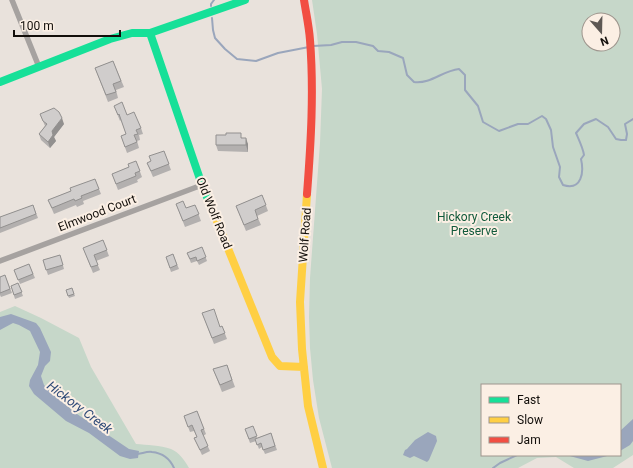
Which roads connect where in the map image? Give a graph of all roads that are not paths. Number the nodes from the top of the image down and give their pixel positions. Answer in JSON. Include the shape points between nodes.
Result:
{"nodes":[{"id":1,"x":12,"y":0,"type":"edge"},
{"id":2,"x":245,"y":0,"type":"edge"},
{"id":3,"x":304,"y":0,"type":"edge"},
{"id":4,"x":150,"y":33,"type":"junction"},
{"id":5,"x":38,"y":67,"type":"junction"},
{"id":6,"x":0,"y":82,"type":"edge"},
{"id":7,"x":202,"y":185,"type":"junction"},
{"id":8,"x":0,"y":261,"type":"edge"},
{"id":9,"x":304,"y":367,"type":"junction"},
{"id":10,"x":323,"y":468,"type":"edge"}],
"edges":[{"from":1,"to":5,"type":"street"},
{"from":2,"to":4,"type":"street"},
{"from":3,"to":9,"type":"street","name":"Wolf Road","via":[[311,55],[311,143],[300,302]]},
{"from":4,"to":5,"type":"street","via":[[132,33],[110,39]]},
{"from":4,"to":7,"type":"street","name":"Old Wolf Road"},
{"from":5,"to":6,"type":"street"},
{"from":7,"to":8,"type":"street","name":"Elmwood Court"},
{"from":7,"to":9,"type":"street","name":"Old Wolf Road","via":[[272,356],[280,366]]},
{"from":9,"to":10,"type":"street","name":"Wolf Road","via":[[308,406]]}]}
